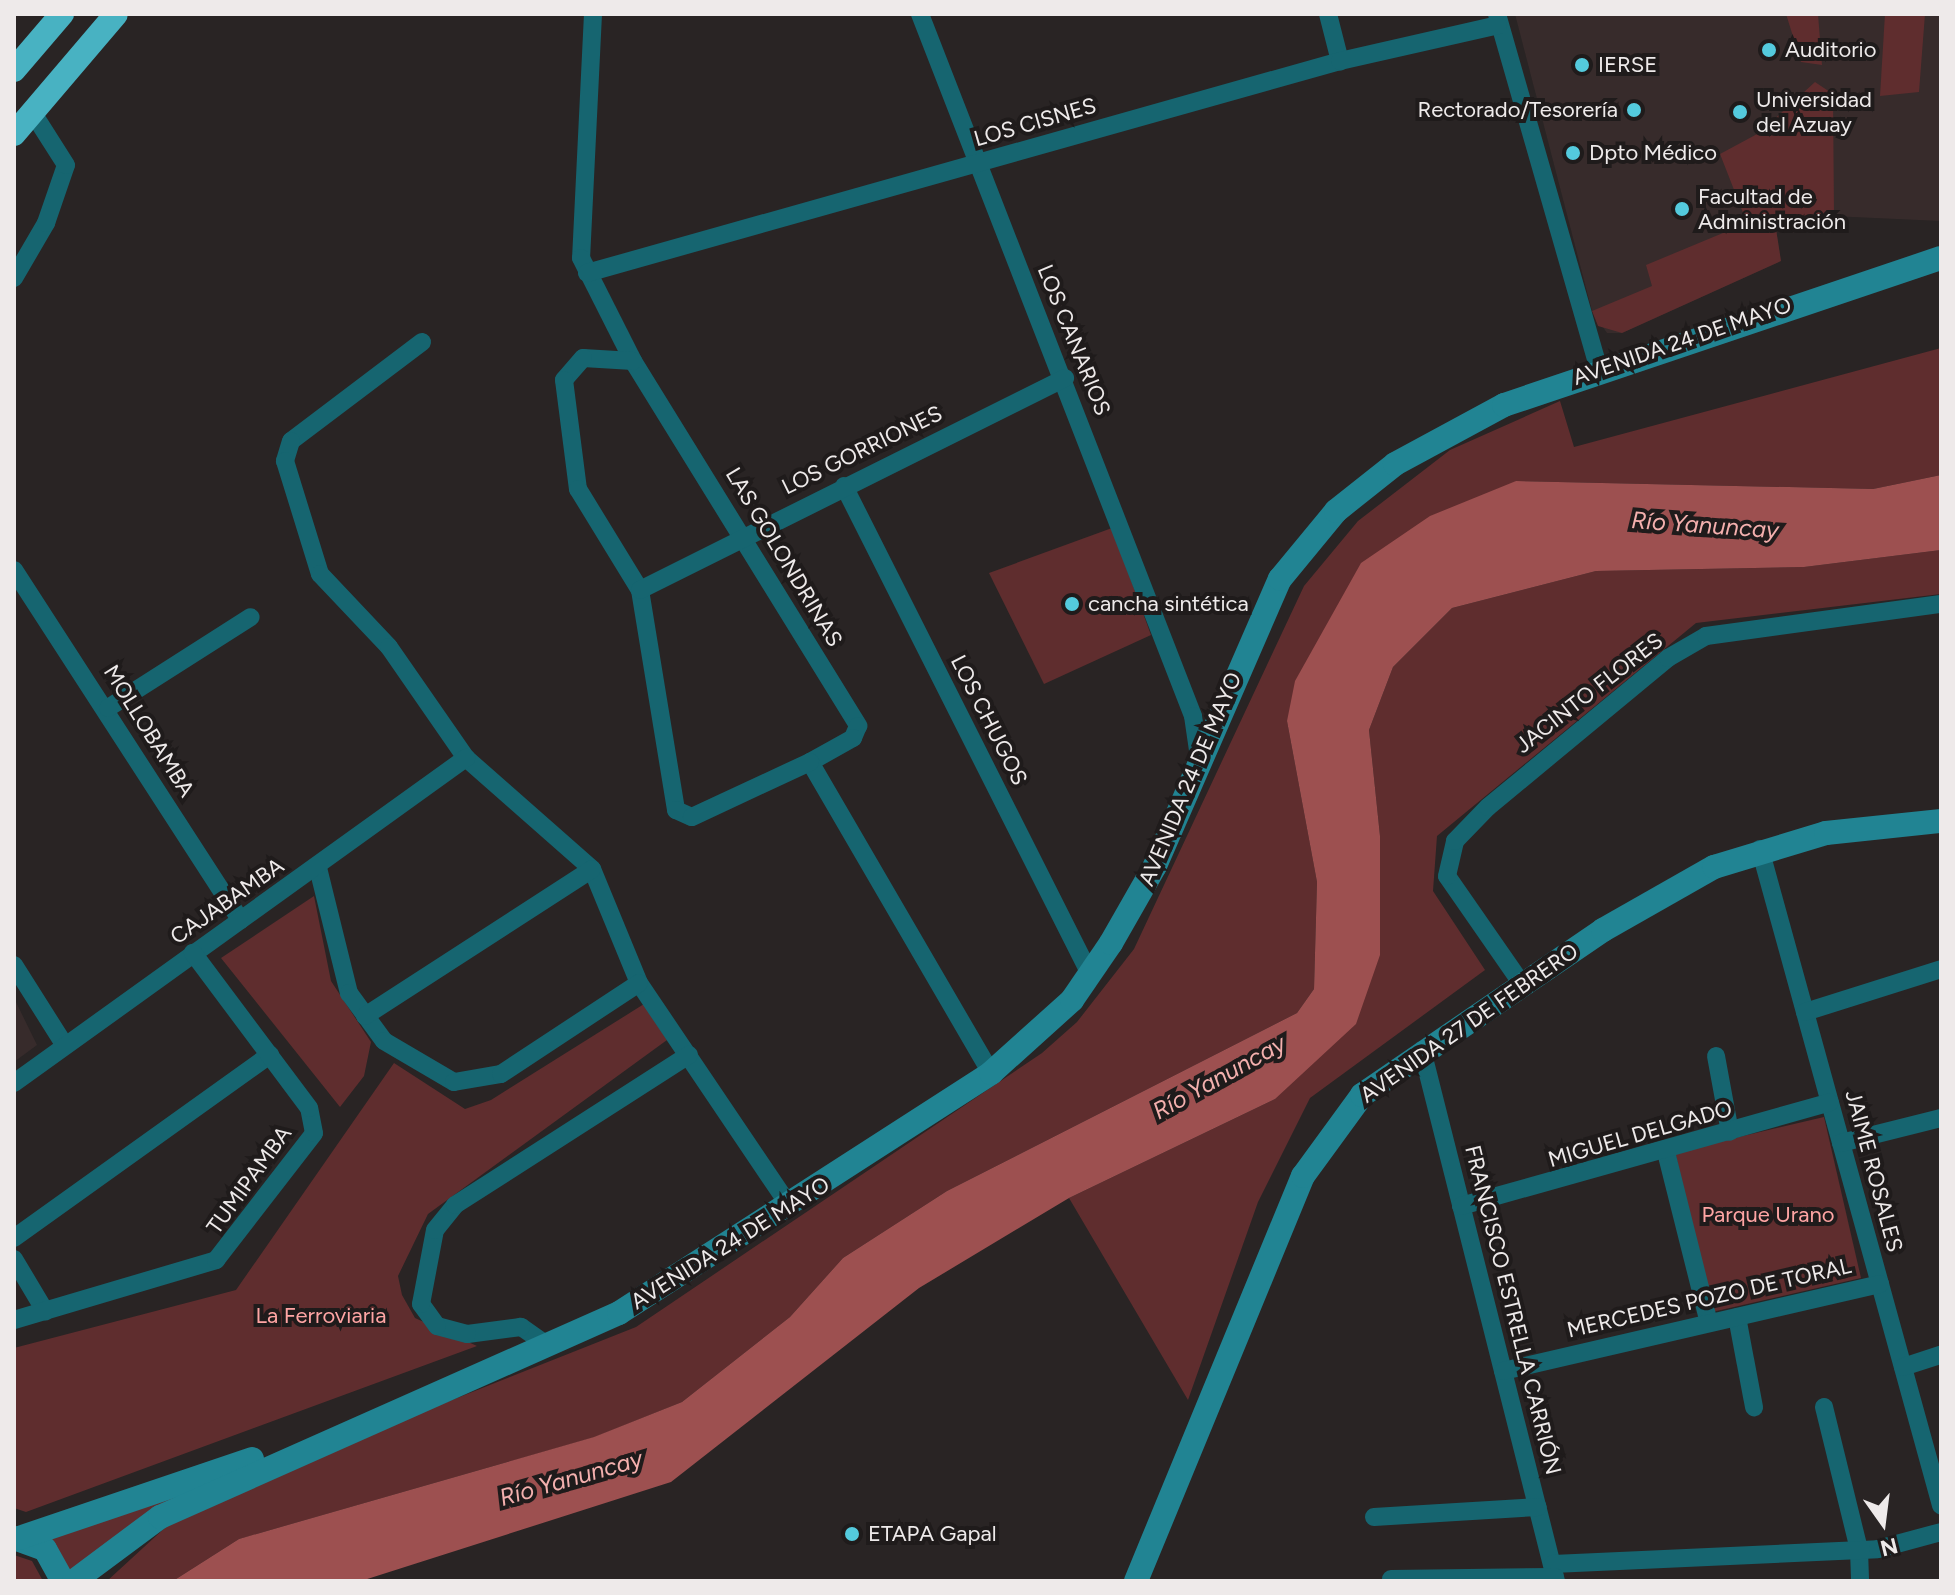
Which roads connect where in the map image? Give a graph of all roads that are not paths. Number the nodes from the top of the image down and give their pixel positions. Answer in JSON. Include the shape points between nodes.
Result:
{"nodes":[{"id":1,"x":62,"y":14,"type":"edge"},
{"id":2,"x":116,"y":14,"type":"edge"},
{"id":3,"x":593,"y":14,"type":"edge"},
{"id":4,"x":920,"y":14,"type":"edge"},
{"id":5,"x":1328,"y":14,"type":"edge"},
{"id":6,"x":1498,"y":20,"type":"edge"},
{"id":7,"x":1340,"y":61,"type":"junction"},
{"id":8,"x":14,"y":70,"type":"edge"},
{"id":9,"x":31,"y":110,"type":"junction"},
{"id":10,"x":14,"y":134,"type":"edge"},
{"id":11,"x":977,"y":164,"type":"junction"},
{"id":12,"x":1941,"y":258,"type":"edge"},
{"id":13,"x":587,"y":273,"type":"junction"},
{"id":14,"x":14,"y":278,"type":"edge"},
{"id":15,"x":422,"y":342,"type":"dead end"},
{"id":16,"x":633,"y":361,"type":"junction"},
{"id":17,"x":1599,"y":369,"type":"junction"},
{"id":18,"x":1065,"y":378,"type":"junction"},
{"id":19,"x":844,"y":486,"type":"junction"},
{"id":20,"x":744,"y":536,"type":"junction"},
{"id":21,"x":14,"y":570,"type":"edge"},
{"id":22,"x":640,"y":590,"type":"junction"},
{"id":23,"x":1941,"y":604,"type":"edge"},
{"id":24,"x":251,"y":617,"type":"dead end"},
{"id":25,"x":1181,"y":685,"type":"junction"},
{"id":26,"x":1222,"y":705,"type":"junction"},
{"id":27,"x":108,"y":708,"type":"junction"},
{"id":28,"x":1199,"y":757,"type":"junction"},
{"id":29,"x":466,"y":758,"type":"junction"},
{"id":30,"x":810,"y":762,"type":"junction"},
{"id":31,"x":1941,"y":821,"type":"edge"},
{"id":32,"x":1760,"y":849,"type":"junction"},
{"id":33,"x":318,"y":868,"type":"junction"},
{"id":34,"x":592,"y":869,"type":"junction"},
{"id":35,"x":240,"y":920,"type":"junction"},
{"id":36,"x":193,"y":953,"type":"junction"},
{"id":37,"x":14,"y":965,"type":"edge"},
{"id":38,"x":1941,"y":969,"type":"edge"},
{"id":39,"x":1091,"y":976,"type":"junction"},
{"id":40,"x":639,"y":983,"type":"junction"},
{"id":41,"x":1522,"y":984,"type":"junction"},
{"id":42,"x":1805,"y":1012,"type":"junction"},
{"id":43,"x":365,"y":1016,"type":"junction"},
{"id":44,"x":64,"y":1044,"type":"junction"},
{"id":45,"x":1422,"y":1050,"type":"junction"},
{"id":46,"x":270,"y":1055,"type":"junction"},
{"id":47,"x":689,"y":1055,"type":"junction"},
{"id":48,"x":1716,"y":1056,"type":"dead end"},
{"id":49,"x":991,"y":1073,"type":"junction"},
{"id":50,"x":14,"y":1083,"type":"edge"},
{"id":51,"x":1830,"y":1102,"type":"junction"},
{"id":52,"x":1941,"y":1118,"type":"edge"},
{"id":53,"x":1730,"y":1132,"type":"junction"},
{"id":54,"x":1841,"y":1143,"type":"junction"},
{"id":55,"x":1666,"y":1152,"type":"junction"},
{"id":56,"x":1461,"y":1206,"type":"junction"},
{"id":57,"x":790,"y":1207,"type":"junction"},
{"id":58,"x":14,"y":1238,"type":"edge"},
{"id":59,"x":14,"y":1259,"type":"edge"},
{"id":60,"x":1880,"y":1284,"type":"junction"},
{"id":61,"x":45,"y":1311,"type":"junction"},
{"id":62,"x":1737,"y":1317,"type":"junction"},
{"id":63,"x":14,"y":1320,"type":"edge"},
{"id":64,"x":1709,"y":1323,"type":"junction"},
{"id":65,"x":547,"y":1345,"type":"junction"},
{"id":66,"x":1941,"y":1355,"type":"edge"},
{"id":67,"x":1903,"y":1367,"type":"junction"},
{"id":68,"x":1503,"y":1371,"type":"junction"},
{"id":69,"x":1754,"y":1407,"type":"dead end"},
{"id":70,"x":1824,"y":1407,"type":"dead end"},
{"id":71,"x":334,"y":1434,"type":"junction"},
{"id":72,"x":1941,"y":1505,"type":"edge"},
{"id":73,"x":1538,"y":1507,"type":"junction"},
{"id":74,"x":1374,"y":1517,"type":"dead end"},
{"id":75,"x":1941,"y":1532,"type":"edge"},
{"id":76,"x":16,"y":1538,"type":"edge"},
{"id":77,"x":1859,"y":1550,"type":"junction"},
{"id":78,"x":1555,"y":1574,"type":"edge"},
{"id":79,"x":1391,"y":1579,"type":"dead end"},
{"id":80,"x":63,"y":1581,"type":"edge"},
{"id":81,"x":74,"y":1581,"type":"edge"},
{"id":82,"x":1136,"y":1581,"type":"edge"},
{"id":83,"x":1860,"y":1581,"type":"edge"}],
"edges":[{"from":1,"to":8,"type":"highway"},
{"from":2,"to":9,"type":"highway"},
{"from":3,"to":13,"type":"street","name":"LAS GOLONDRINAS","via":[[579,243]]},
{"from":4,"to":11,"type":"street","name":"LOS CANARIOS"},
{"from":5,"to":7,"type":"street"},
{"from":6,"to":7,"type":"street","name":"LOS CISNES"},
{"from":6,"to":17,"type":"street"},
{"from":7,"to":11,"type":"street","name":"LOS CISNES"},
{"from":9,"to":10,"type":"highway"},
{"from":9,"to":14,"type":"street","via":[[66,165],[46,223]]},
{"from":11,"to":13,"type":"street","name":"LOS CISNES"},
{"from":11,"to":18,"type":"street","name":"LOS CANARIOS"},
{"from":12,"to":17,"type":"main road","name":"AVENIDA 24 DE MAYO"},
{"from":13,"to":16,"type":"street","name":"LAS GOLONDRINAS"},
{"from":15,"to":29,"type":"street","via":[[296,432],[287,450],[320,574],[389,647]]},
{"from":16,"to":20,"type":"street","name":"LAS GOLONDRINAS"},
{"from":16,"to":22,"type":"street","via":[[583,358],[564,380],[575,479]]},
{"from":17,"to":26,"type":"main road","name":"AVENIDA 24 DE MAYO","via":[[1462,425],[1346,503],[1280,579]]},
{"from":18,"to":19,"type":"street","name":"LOS GORRIONES"},
{"from":18,"to":25,"type":"street","name":"LOS CANARIOS"},
{"from":19,"to":20,"type":"street","name":"LOS GORRIONES"},
{"from":19,"to":39,"type":"street","name":"LOS CHUGOS"},
{"from":20,"to":22,"type":"street","name":"LOS GORRIONES"},
{"from":20,"to":30,"type":"street","name":"LAS GOLONDRINAS","via":[[858,726],[853,738]]},
{"from":21,"to":27,"type":"street","name":"MOLLOBAMBA"},
{"from":22,"to":30,"type":"street","via":[[676,810],[692,817]]},
{"from":23,"to":41,"type":"street","name":"JACINTO FLORES","via":[[1706,636],[1668,658],[1488,807],[1455,841],[1447,876]]},
{"from":24,"to":27,"type":"street"},
{"from":25,"to":26,"type":"street","via":[[1202,708]]},
{"from":25,"to":28,"type":"street","name":"LOS CANARIOS"},
{"from":26,"to":28,"type":"main road","name":"AVENIDA 24 DE MAYO"},
{"from":27,"to":35,"type":"street","name":"MOLLOBAMBA"},
{"from":28,"to":39,"type":"main road","name":"AVENIDA 24 DE MAYO","via":[[1155,866]]},
{"from":29,"to":33,"type":"street","name":"CAJABAMBA"},
{"from":29,"to":34,"type":"street"},
{"from":30,"to":49,"type":"street"},
{"from":31,"to":32,"type":"main road","name":"AVENIDA 27 DE FEBRERO","via":[[1860,827]]},
{"from":32,"to":41,"type":"main road","name":"AVENIDA 27 DE FEBRERO","via":[[1679,884]]},
{"from":32,"to":42,"type":"street","name":"JAIME ROSALES"},
{"from":33,"to":35,"type":"street","name":"CAJABAMBA"},
{"from":33,"to":43,"type":"street","via":[[336,952]]},
{"from":34,"to":40,"type":"street"},
{"from":34,"to":43,"type":"street"},
{"from":35,"to":36,"type":"street","name":"CAJABAMBA"},
{"from":36,"to":44,"type":"street","name":"CAJABAMBA"},
{"from":36,"to":46,"type":"street","name":"TUMIPAMBA"},
{"from":37,"to":44,"type":"street"},
{"from":38,"to":42,"type":"street"},
{"from":39,"to":49,"type":"main road","name":"AVENIDA 24 DE MAYO"},
{"from":40,"to":43,"type":"street","via":[[530,1056],[470,1084],[439,1076],[384,1041]]},
{"from":40,"to":47,"type":"street"},
{"from":41,"to":45,"type":"main road","name":"AVENIDA 27 DE FEBRERO"},
{"from":42,"to":51,"type":"street","name":"JAIME ROSALES"},
{"from":44,"to":50,"type":"street","name":"CAJABAMBA"},
{"from":45,"to":56,"type":"street","name":"FRANCISCO ESTRELLA CARRIÓN"},
{"from":45,"to":82,"type":"main road","name":"AVENIDA 27 DE FEBRERO","via":[[1362,1095],[1320,1145]]},
{"from":46,"to":58,"type":"street"},
{"from":46,"to":61,"type":"street","name":"TUMIPAMBA","via":[[309,1108],[314,1133],[230,1250],[198,1267]]},
{"from":47,"to":57,"type":"street"},
{"from":47,"to":65,"type":"street","via":[[455,1205],[435,1230],[421,1304],[437,1326],[467,1334],[521,1327]]},
{"from":48,"to":53,"type":"street"},
{"from":49,"to":57,"type":"main road","name":"AVENIDA 24 DE MAYO"},
{"from":51,"to":53,"type":"street","name":"MIGUEL DELGADO"},
{"from":51,"to":54,"type":"street","name":"JAIME ROSALES"},
{"from":52,"to":54,"type":"street"},
{"from":53,"to":55,"type":"street","name":"MIGUEL DELGADO"},
{"from":54,"to":60,"type":"street","name":"JAIME ROSALES"},
{"from":55,"to":56,"type":"street","name":"MIGUEL DELGADO"},
{"from":55,"to":64,"type":"street"},
{"from":56,"to":68,"type":"street","name":"FRANCISCO ESTRELLA CARRIÓN"},
{"from":57,"to":65,"type":"main road","name":"AVENIDA 24 DE MAYO","via":[[619,1313]]},
{"from":59,"to":61,"type":"street"},
{"from":60,"to":62,"type":"street","name":"MERCEDES POZO DE TORAL"},
{"from":60,"to":67,"type":"street","name":"JAIME ROSALES"},
{"from":61,"to":63,"type":"street","name":"TUMIPAMBA"},
{"from":62,"to":64,"type":"street","name":"MERCEDES POZO DE TORAL"},
{"from":62,"to":69,"type":"street"},
{"from":64,"to":68,"type":"street","name":"MERCEDES POZO DE TORAL"},
{"from":65,"to":71,"type":"main road","name":"AVENIDA 24 DE MAYO"},
{"from":66,"to":67,"type":"street"},
{"from":67,"to":72,"type":"street","name":"JAIME ROSALES"},
{"from":68,"to":73,"type":"street","name":"FRANCISCO ESTRELLA CARRIÓN"},
{"from":70,"to":77,"type":"street"},
{"from":71,"to":76,"type":"main road","name":"AVENIDA 24 DE MAYO"},
{"from":71,"to":81,"type":"main road","name":"AVENIDA 24 DE MAYO","via":[[160,1517]]},
{"from":73,"to":74,"type":"street"},
{"from":73,"to":78,"type":"street","name":"FRANCISCO ESTRELLA CARRIÓN"},
{"from":75,"to":77,"type":"street"},
{"from":76,"to":80,"type":"main road","via":[[45,1549]]},
{"from":77,"to":78,"type":"street"},
{"from":77,"to":83,"type":"street"},
{"from":78,"to":79,"type":"street"}]}
